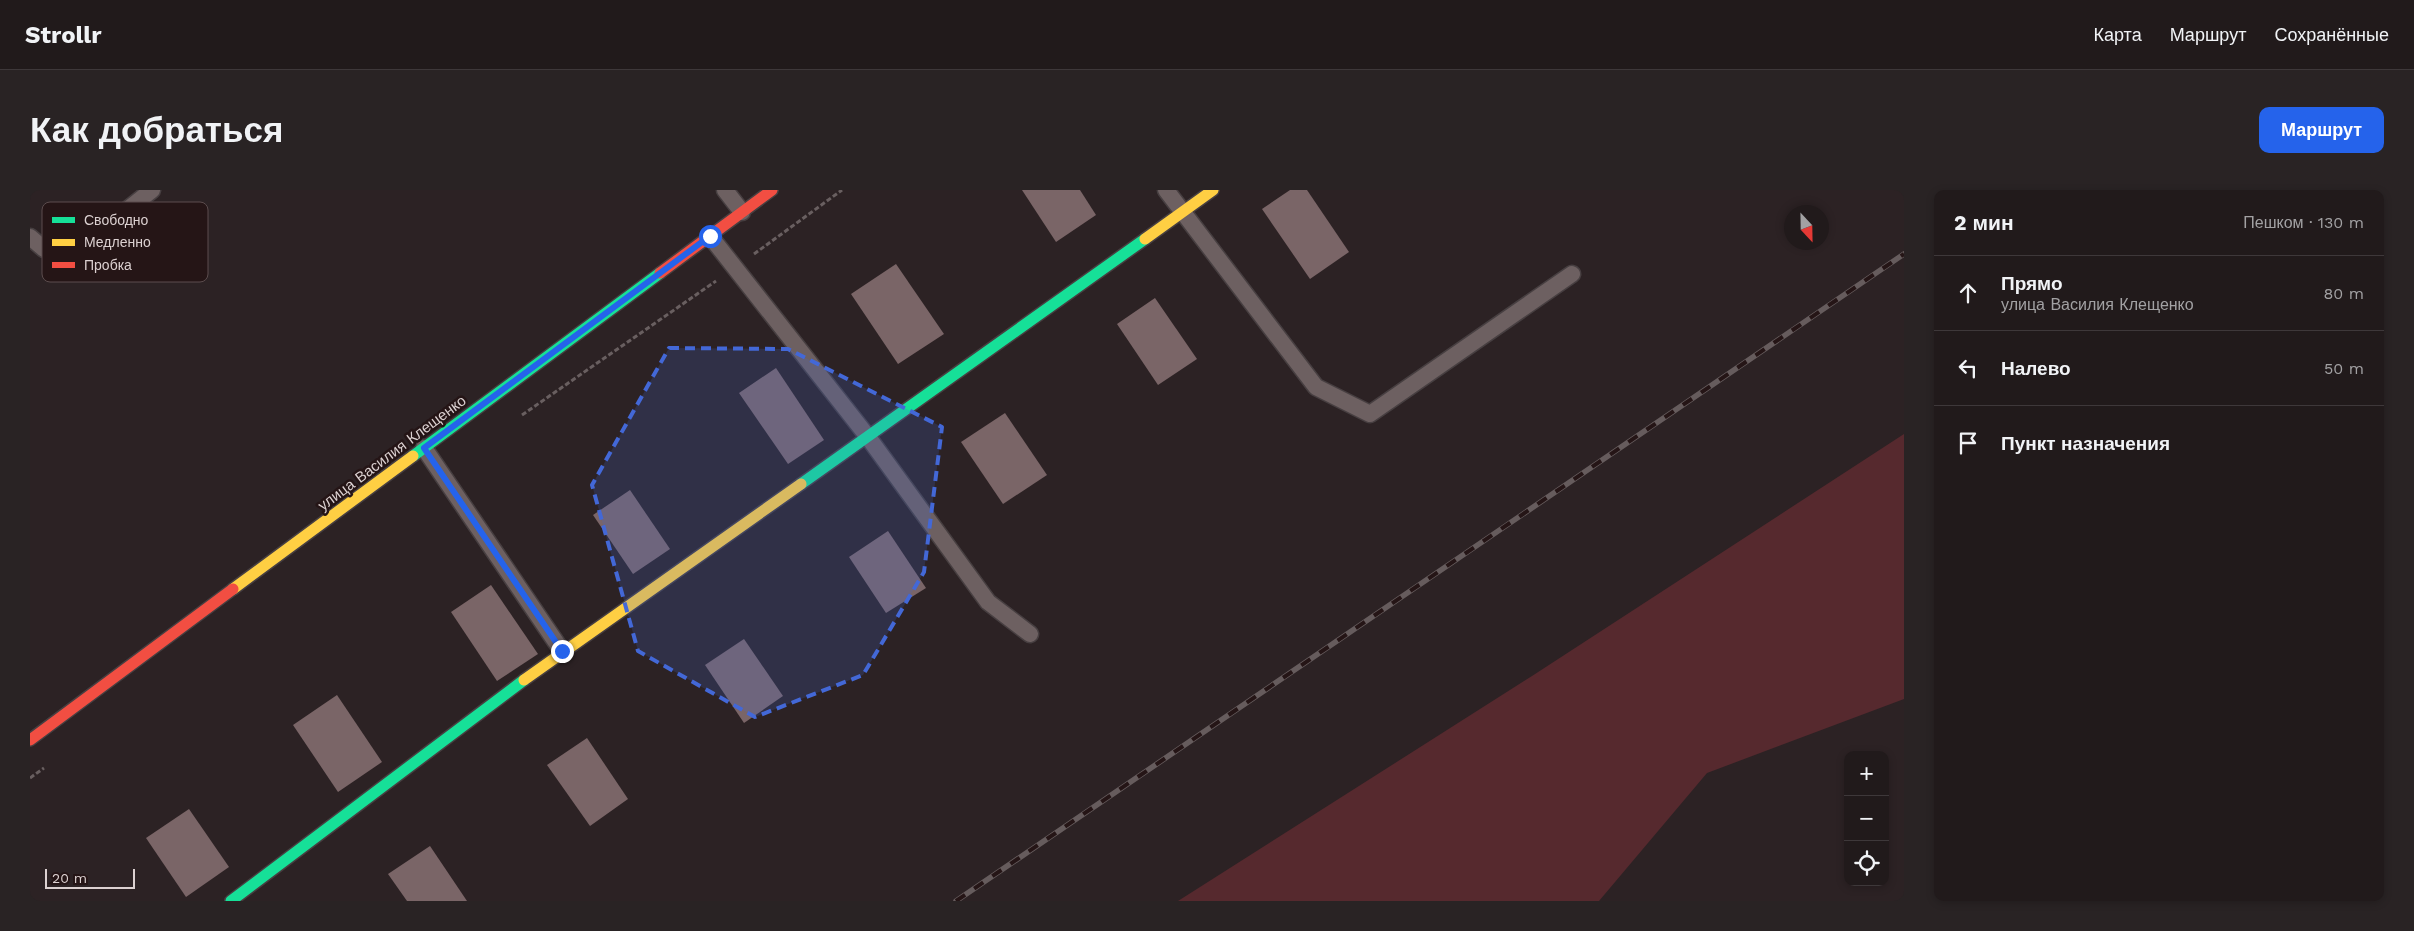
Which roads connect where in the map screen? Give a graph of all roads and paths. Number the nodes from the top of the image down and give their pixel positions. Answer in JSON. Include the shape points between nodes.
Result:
{"nodes":[{"id":1,"x":152,"y":190,"type":"edge"},
{"id":2,"x":725,"y":190,"type":"edge"},
{"id":3,"x":772,"y":190,"type":"edge"},
{"id":4,"x":1166,"y":190,"type":"edge"},
{"id":5,"x":1213,"y":190,"type":"edge"},
{"id":6,"x":137,"y":202,"type":"edge"},
{"id":7,"x":742,"y":212,"type":"junction"},
{"id":8,"x":1182,"y":212,"type":"junction"},
{"id":9,"x":710,"y":236,"type":"junction"},
{"id":10,"x":30,"y":237,"type":"edge"},
{"id":11,"x":42,"y":247,"type":"edge"},
{"id":12,"x":1572,"y":274,"type":"dead end"},
{"id":13,"x":868,"y":437,"type":"junction"},
{"id":14,"x":424,"y":448,"type":"junction"},
{"id":15,"x":1030,"y":634,"type":"dead end"},
{"id":16,"x":562,"y":651,"type":"junction"},
{"id":17,"x":30,"y":740,"type":"edge"},
{"id":18,"x":231,"y":901,"type":"edge"}],
"edges":[{"from":1,"to":6,"type":"lane"},
{"from":2,"to":7,"type":"lane"},
{"from":3,"to":7,"type":"street","name":"улица Василия Клещенко"},
{"from":4,"to":8,"type":"lane"},
{"from":5,"to":8,"type":"street"},
{"from":7,"to":9,"type":"street","name":"улица Василия Клещенко"},
{"from":8,"to":12,"type":"lane","via":[[1316,387],[1370,414]]},
{"from":8,"to":13,"type":"street"},
{"from":9,"to":13,"type":"lane"},
{"from":9,"to":14,"type":"street","name":"улица Василия Клещенко"},
{"from":10,"to":11,"type":"lane"},
{"from":13,"to":15,"type":"lane","via":[[988,602]]},
{"from":13,"to":16,"type":"street"},
{"from":14,"to":16,"type":"lane"},
{"from":14,"to":17,"type":"street","name":"улица Василия Клещенко"},
{"from":16,"to":18,"type":"street"}]}
